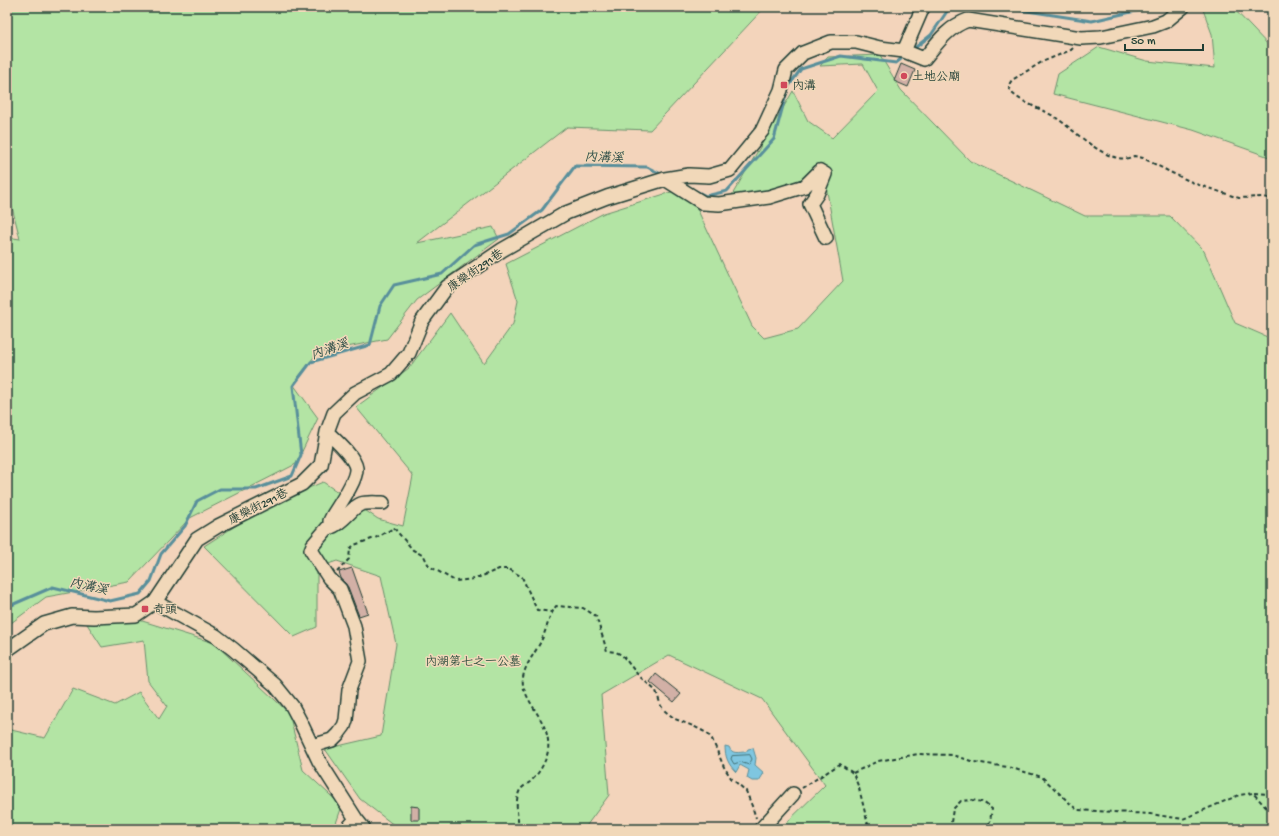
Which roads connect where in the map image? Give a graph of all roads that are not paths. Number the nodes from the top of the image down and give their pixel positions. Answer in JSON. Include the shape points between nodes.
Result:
{"nodes":[{"id":1,"x":923,"y":7,"type":"edge"},
{"id":2,"x":1183,"y":7,"type":"edge"},
{"id":3,"x":904,"y":51,"type":"junction"},
{"id":4,"x":665,"y":179,"type":"junction"},
{"id":5,"x":826,"y":238,"type":"dead end"},
{"id":6,"x":327,"y":432,"type":"junction"},
{"id":7,"x":383,"y":503,"type":"dead end"},
{"id":8,"x":330,"y":526,"type":"junction"},
{"id":9,"x":155,"y":602,"type":"junction"},
{"id":10,"x":7,"y":650,"type":"edge"},
{"id":11,"x":312,"y":746,"type":"junction"},
{"id":12,"x":793,"y":794,"type":"road end"},
{"id":13,"x":360,"y":824,"type":"edge"},
{"id":14,"x":759,"y":826,"type":"edge"},
{"id":15,"x":347,"y":829,"type":"edge"}],
"edges":[{"from":1,"to":3,"type":"street"},
{"from":2,"to":3,"type":"street","name":"康樂街291巷","via":[[1166,21],[1153,26],[1101,37],[1081,38],[968,20],[957,24],[943,36],[924,59]]},
{"from":3,"to":4,"type":"street","name":"康樂街291巷","via":[[856,42],[831,42],[803,53],[786,70],[781,90],[762,131],[730,170],[709,176],[689,174]]},
{"from":4,"to":5,"type":"street","via":[[703,203],[719,204],[769,197],[805,186],[820,171],[825,174],[810,204]]},
{"from":4,"to":6,"type":"street","name":"康樂街291巷","via":[[566,213],[502,250],[447,287],[422,321],[409,353],[391,374],[355,393],[334,413]]},
{"from":6,"to":8,"type":"street","via":[[350,456],[356,468],[354,479],[332,515]]},
{"from":6,"to":9,"type":"street","name":"康樂街291巷","via":[[321,465],[302,484],[197,538]]},
{"from":7,"to":8,"type":"street","via":[[361,504],[333,527]]},
{"from":8,"to":11,"type":"street","via":[[311,550],[340,590],[354,626],[360,661],[349,690],[344,726],[332,740]]},
{"from":9,"to":10,"type":"street","name":"康樂街291巷","via":[[136,616],[72,616],[44,624]]},
{"from":9,"to":11,"type":"street","via":[[216,636],[274,685],[292,706]]},
{"from":11,"to":13,"type":"street","via":[[318,761]]},
{"from":12,"to":14,"type":"street"},
{"from":13,"to":15,"type":"street"}]}
